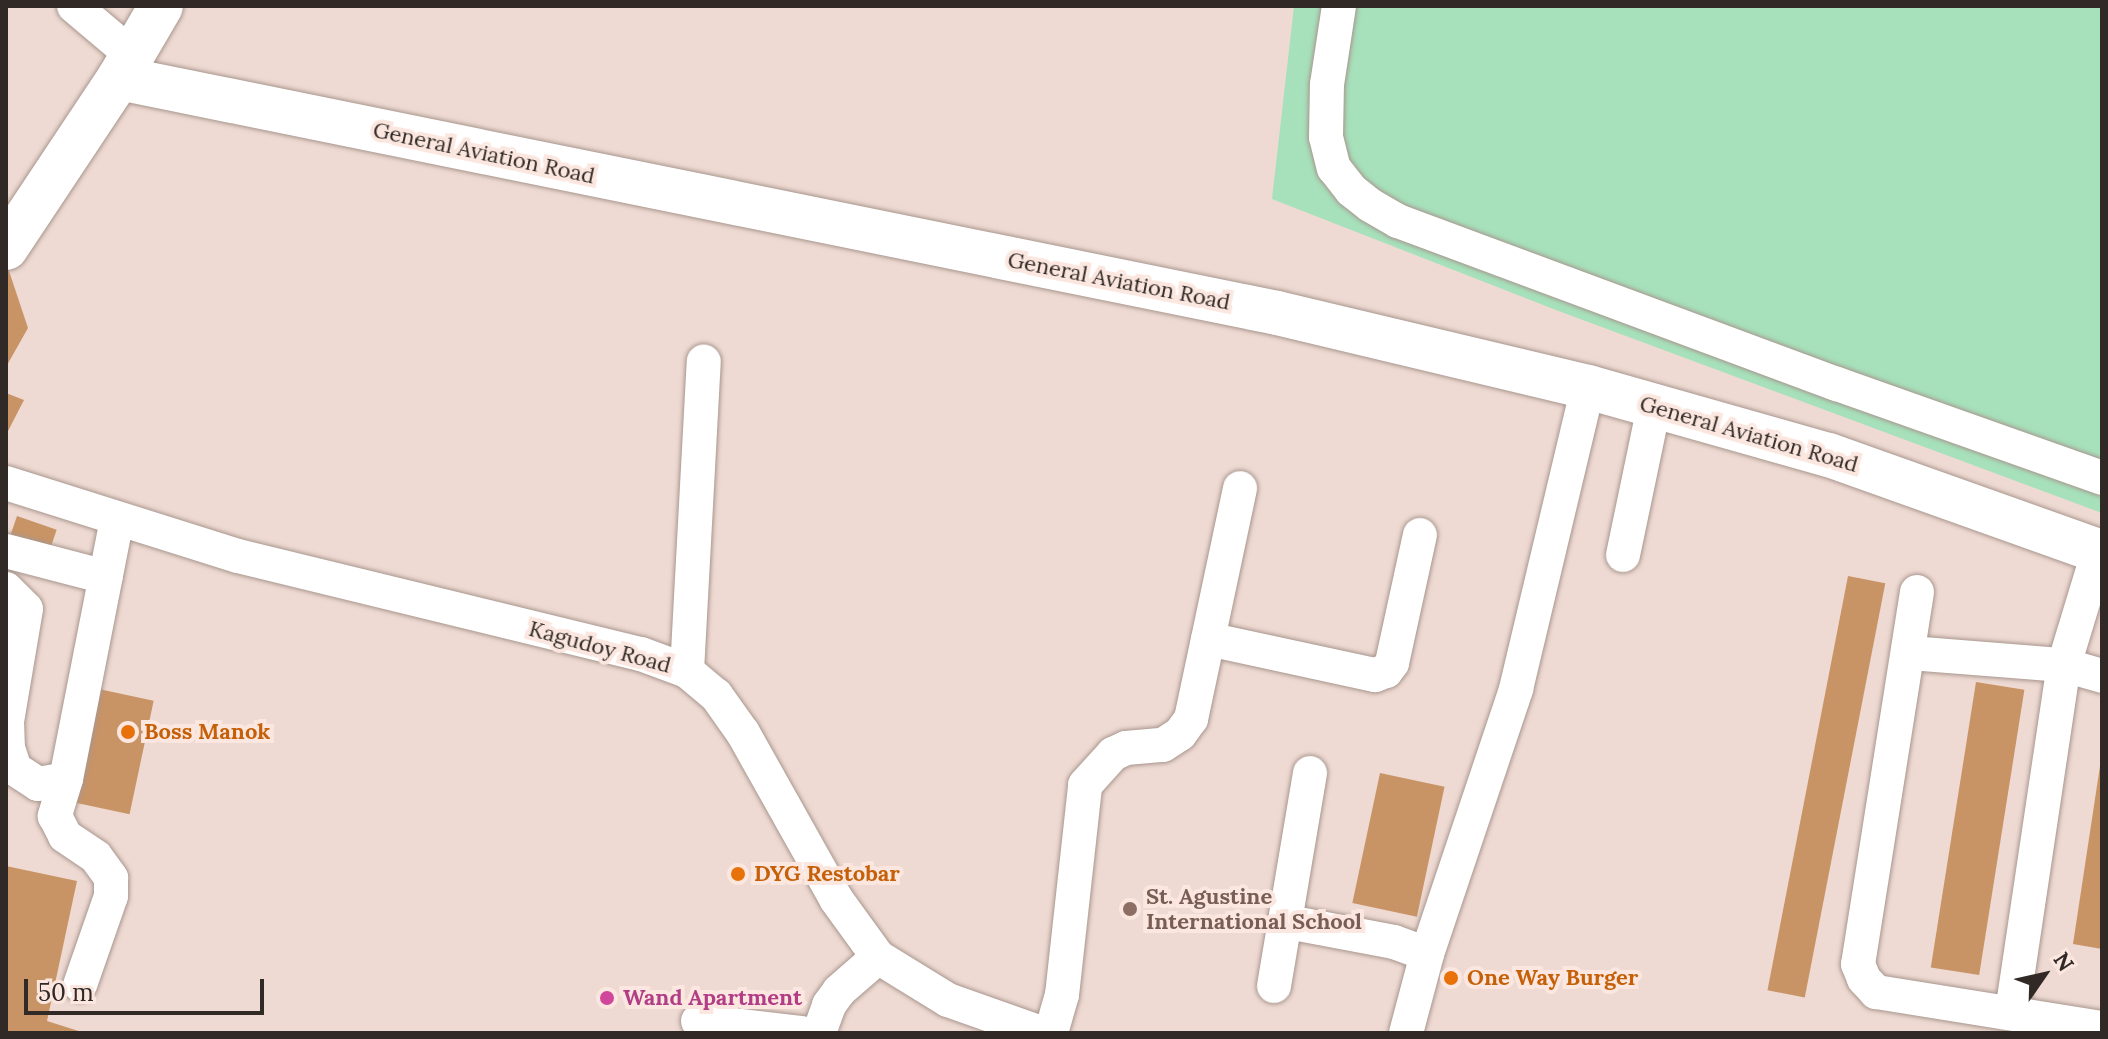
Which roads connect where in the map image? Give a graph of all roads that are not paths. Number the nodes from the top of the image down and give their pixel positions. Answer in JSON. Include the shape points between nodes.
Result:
{"nodes":[{"id":1,"x":74,"y":6,"type":"edge"},
{"id":2,"x":161,"y":6,"type":"edge"},
{"id":3,"x":1339,"y":6,"type":"edge"},
{"id":4,"x":126,"y":67,"type":"junction"},
{"id":5,"x":6,"y":248,"type":"edge"},
{"id":6,"x":704,"y":361,"type":"dead end"},
{"id":7,"x":1588,"y":387,"type":"junction"},
{"id":8,"x":1654,"y":406,"type":"junction"},
{"id":9,"x":2102,"y":478,"type":"edge"},
{"id":10,"x":1240,"y":488,"type":"dead end"},
{"id":11,"x":8,"y":494,"type":"edge"},
{"id":12,"x":117,"y":520,"type":"junction"},
{"id":13,"x":1420,"y":535,"type":"dead end"},
{"id":14,"x":6,"y":551,"type":"edge"},
{"id":15,"x":2100,"y":551,"type":"edge"},
{"id":16,"x":1623,"y":555,"type":"dead end"},
{"id":17,"x":106,"y":577,"type":"junction"},
{"id":18,"x":6,"y":589,"type":"edge"},
{"id":19,"x":1917,"y":592,"type":"dead end"},
{"id":20,"x":1208,"y":639,"type":"junction"},
{"id":21,"x":1910,"y":653,"type":"junction"},
{"id":22,"x":2064,"y":665,"type":"junction"},
{"id":23,"x":687,"y":671,"type":"junction"},
{"id":24,"x":2102,"y":676,"type":"edge"},
{"id":25,"x":1310,"y":773,"type":"dead end"},
{"id":26,"x":66,"y":779,"type":"junction"},
{"id":27,"x":1288,"y":922,"type":"junction"},
{"id":28,"x":1427,"y":954,"type":"junction"},
{"id":29,"x":878,"y":957,"type":"junction"},
{"id":30,"x":80,"y":985,"type":"dead end"},
{"id":31,"x":1274,"y":986,"type":"dead end"},
{"id":32,"x":2012,"y":1012,"type":"junction"},
{"id":33,"x":698,"y":1021,"type":"dead end"},
{"id":34,"x":2102,"y":1028,"type":"edge"},
{"id":35,"x":802,"y":1033,"type":"edge"},
{"id":36,"x":819,"y":1033,"type":"edge"},
{"id":37,"x":1041,"y":1033,"type":"edge"},
{"id":38,"x":1051,"y":1033,"type":"edge"},
{"id":39,"x":1406,"y":1033,"type":"edge"}],
"edges":[{"from":1,"to":4,"type":"street"},
{"from":2,"to":4,"type":"main road"},
{"from":3,"to":9,"type":"street","via":[[1327,84],[1326,137],[1334,168],[1370,205],[1398,221]]},
{"from":4,"to":5,"type":"main road"},
{"from":4,"to":7,"type":"main road","name":"General Aviation Road","via":[[1277,313]]},
{"from":6,"to":23,"type":"street"},
{"from":7,"to":8,"type":"main road","name":"General Aviation Road"},
{"from":7,"to":28,"type":"street","via":[[1516,689]]},
{"from":8,"to":15,"type":"main road","name":"General Aviation Road","via":[[1829,455]]},
{"from":8,"to":16,"type":"street"},
{"from":10,"to":20,"type":"street"},
{"from":11,"to":12,"type":"street","name":"Kagudoy Road"},
{"from":12,"to":17,"type":"street"},
{"from":12,"to":23,"type":"street","name":"Kagudoy Road","via":[[238,556],[641,654]]},
{"from":13,"to":20,"type":"street","via":[[1386,671],[1375,675]]},
{"from":14,"to":17,"type":"street"},
{"from":15,"to":22,"type":"street"},
{"from":17,"to":26,"type":"street"},
{"from":18,"to":26,"type":"street","via":[[26,609],[7,721],[8,748],[15,769],[38,784]]},
{"from":19,"to":21,"type":"street"},
{"from":20,"to":38,"type":"street","via":[[1186,727],[1163,745],[1113,754],[1085,785],[1062,995]]},
{"from":21,"to":22,"type":"street"},
{"from":21,"to":32,"type":"street","via":[[1858,964],[1876,992]]},
{"from":22,"to":24,"type":"street"},
{"from":22,"to":32,"type":"street"},
{"from":23,"to":29,"type":"street","name":"Kagudoy Road","via":[[716,695],[743,733],[836,899]]},
{"from":25,"to":27,"type":"street"},
{"from":26,"to":30,"type":"street","via":[[55,816],[65,836],[96,857],[111,878],[111,896]]},
{"from":27,"to":28,"type":"street","via":[[1394,942]]},
{"from":27,"to":31,"type":"street"},
{"from":28,"to":39,"type":"street"},
{"from":29,"to":36,"type":"street","via":[[839,991]]},
{"from":29,"to":37,"type":"street","name":"Kagudoy Road","via":[[948,1000]]},
{"from":32,"to":34,"type":"street"},
{"from":33,"to":35,"type":"street"}]}
